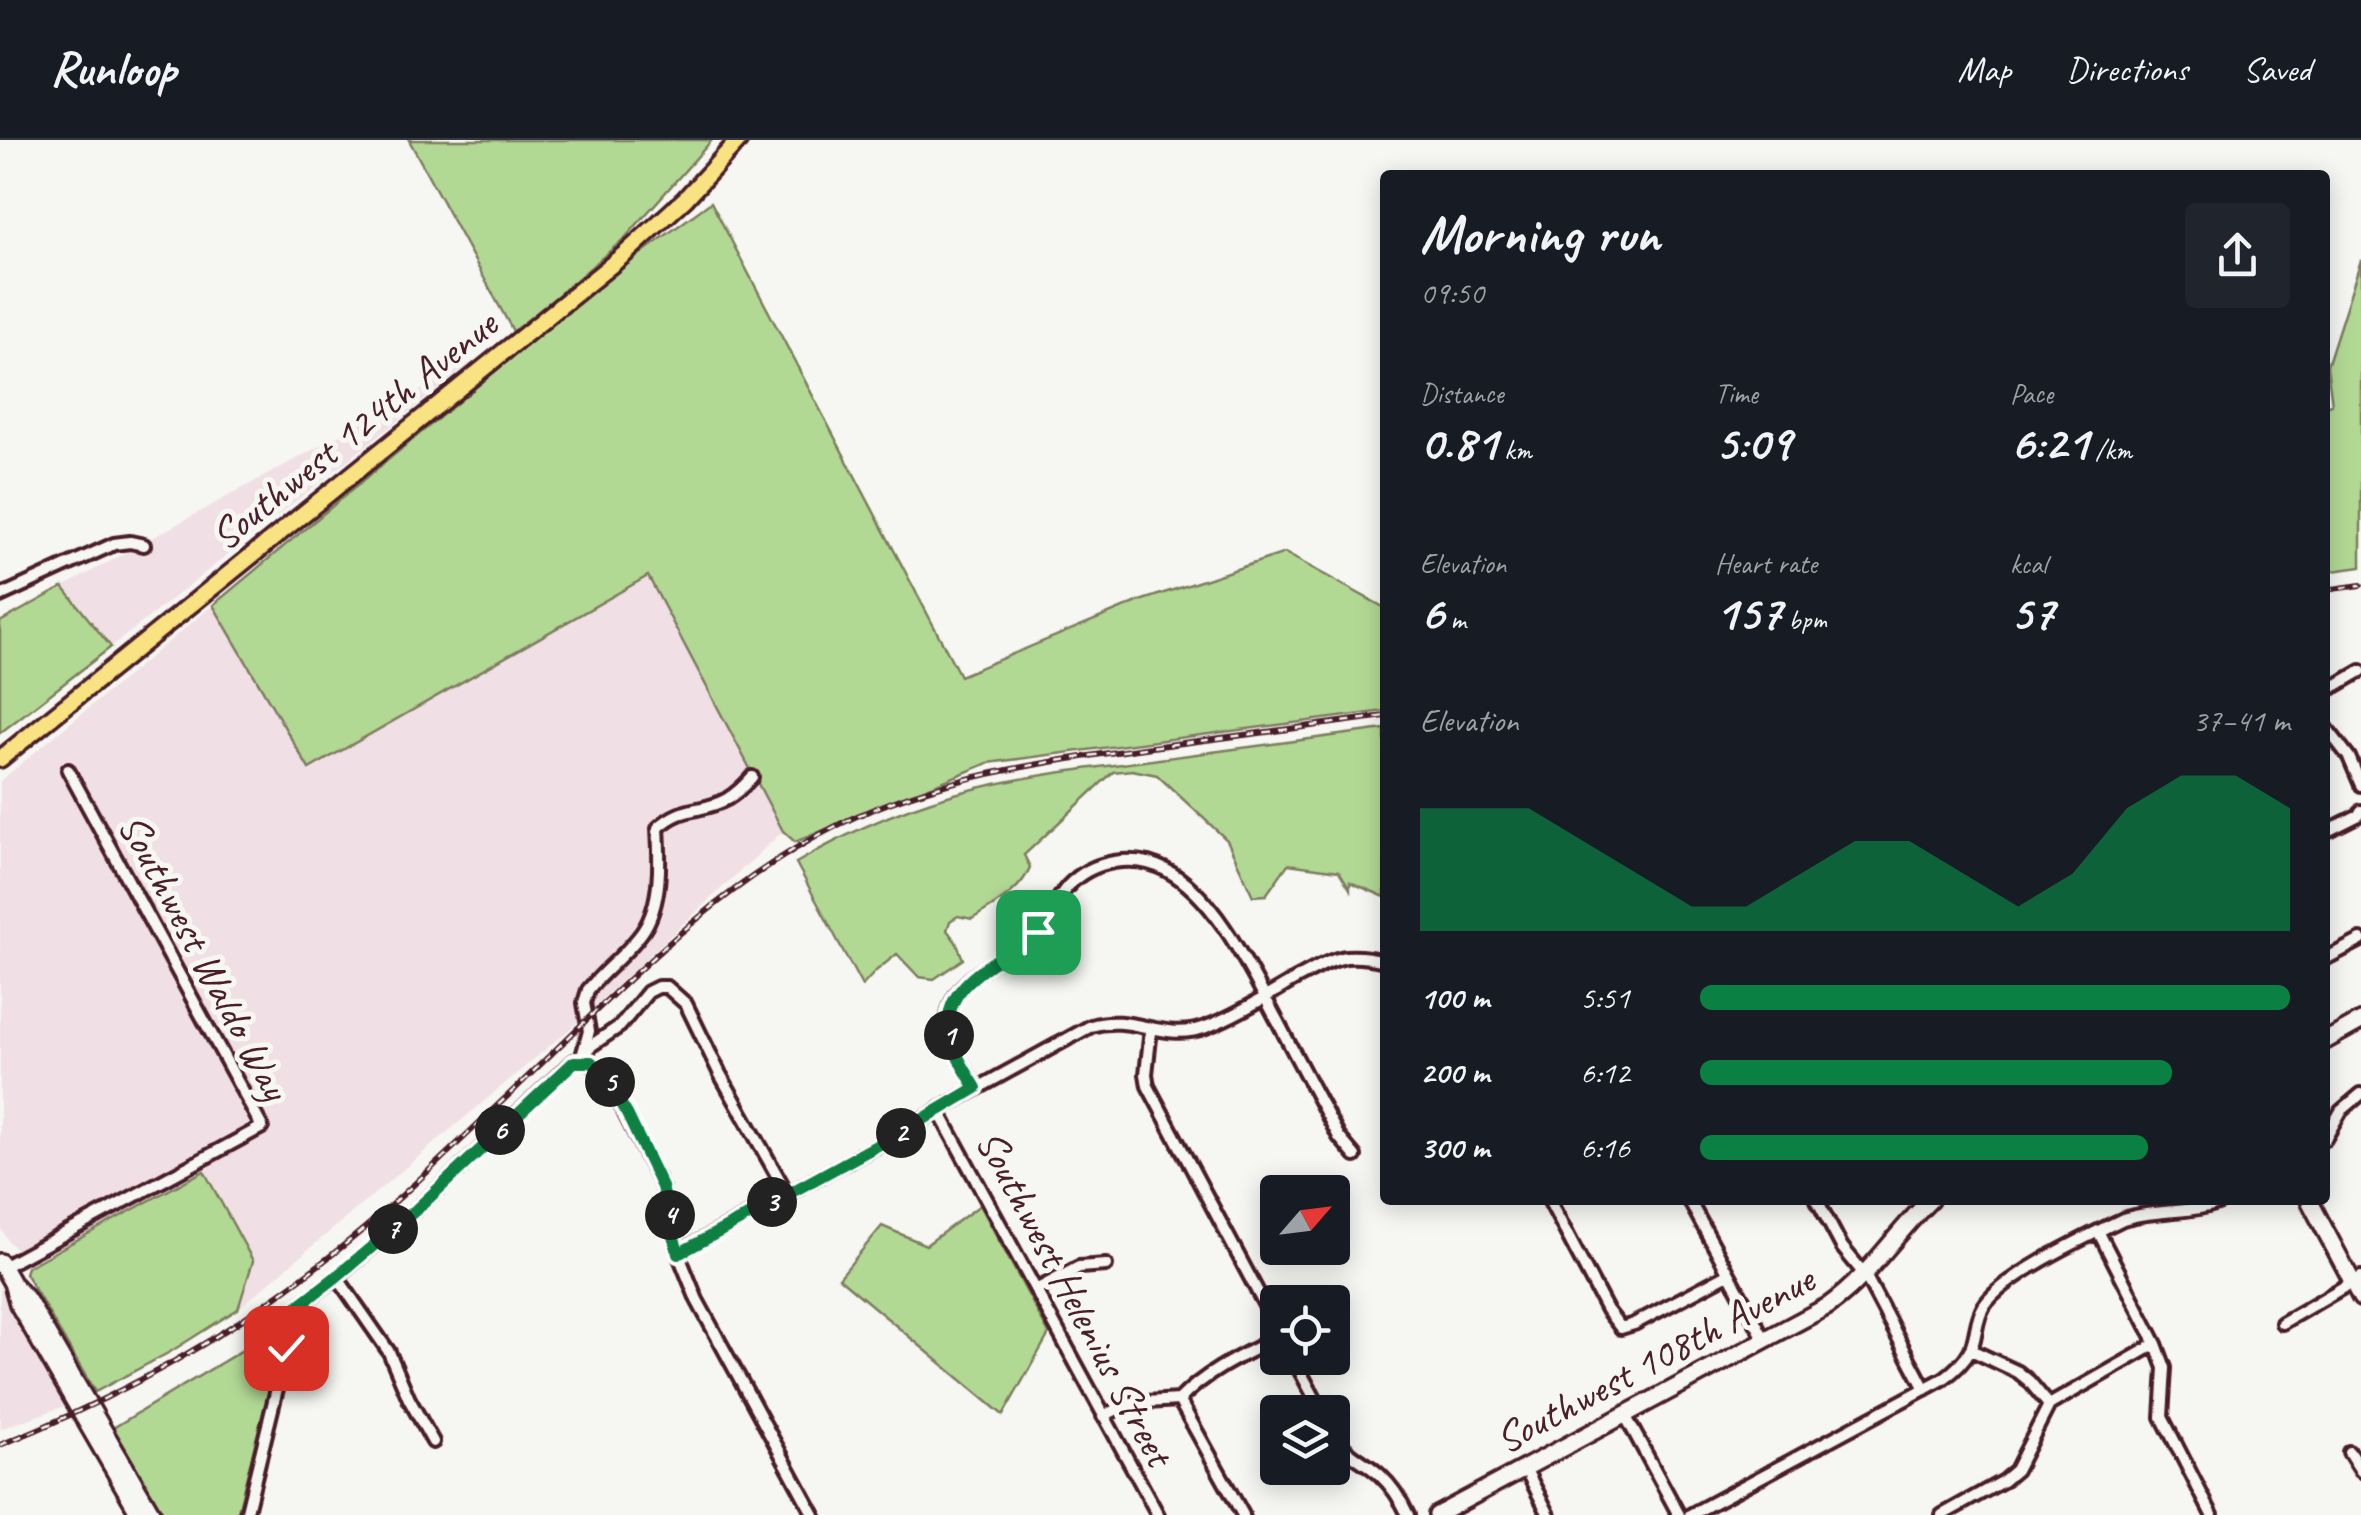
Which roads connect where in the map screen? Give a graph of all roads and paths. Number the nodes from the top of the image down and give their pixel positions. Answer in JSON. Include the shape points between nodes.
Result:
{"nodes":[{"id":1,"x":739,"y":140,"type":"edge"},
{"id":2,"x":144,"y":545,"type":"dead end"},
{"id":3,"x":0,"y":596,"type":"edge"},
{"id":4,"x":2361,"y":671,"type":"edge"},
{"id":5,"x":2330,"y":689,"type":"edge"},
{"id":6,"x":2330,"y":732,"type":"edge"},
{"id":7,"x":2361,"y":751,"type":"edge"},
{"id":8,"x":2350,"y":757,"type":"junction"},
{"id":9,"x":0,"y":760,"type":"edge"},
{"id":10,"x":68,"y":770,"type":"dead end"},
{"id":11,"x":752,"y":777,"type":"dead end"},
{"id":12,"x":2361,"y":785,"type":"edge"},
{"id":13,"x":2361,"y":811,"type":"edge"},
{"id":14,"x":2330,"y":829,"type":"edge"},
{"id":15,"x":2361,"y":940,"type":"edge"},
{"id":16,"x":2330,"y":956,"type":"edge"},
{"id":17,"x":1380,"y":960,"type":"edge"},
{"id":18,"x":1264,"y":997,"type":"junction"},
{"id":19,"x":2361,"y":1021,"type":"edge"},
{"id":20,"x":1151,"y":1030,"type":"junction"},
{"id":21,"x":2330,"y":1038,"type":"edge"},
{"id":22,"x":581,"y":1060,"type":"junction"},
{"id":23,"x":976,"y":1088,"type":"junction"},
{"id":24,"x":2361,"y":1094,"type":"edge"},
{"id":25,"x":938,"y":1110,"type":"junction"},
{"id":26,"x":2330,"y":1131,"type":"edge"},
{"id":27,"x":1355,"y":1156,"type":"dead end"},
{"id":28,"x":787,"y":1193,"type":"junction"},
{"id":29,"x":1552,"y":1205,"type":"edge"},
{"id":30,"x":1691,"y":1205,"type":"edge"},
{"id":31,"x":1820,"y":1205,"type":"edge"},
{"id":32,"x":1925,"y":1205,"type":"edge"},
{"id":33,"x":2216,"y":1205,"type":"edge"},
{"id":34,"x":2312,"y":1205,"type":"edge"},
{"id":35,"x":2098,"y":1231,"type":"junction"},
{"id":36,"x":678,"y":1254,"type":"junction"},
{"id":37,"x":1,"y":1264,"type":"edge"},
{"id":38,"x":1106,"y":1265,"type":"dead end"},
{"id":39,"x":1728,"y":1274,"type":"junction"},
{"id":40,"x":1864,"y":1276,"type":"junction"},
{"id":41,"x":336,"y":1277,"type":"junction"},
{"id":42,"x":2357,"y":1280,"type":"edge"},
{"id":43,"x":12,"y":1282,"type":"junction"},
{"id":44,"x":1036,"y":1290,"type":"junction"},
{"id":45,"x":2361,"y":1298,"type":"edge"},
{"id":46,"x":1260,"y":1299,"type":"edge"},
{"id":47,"x":2282,"y":1324,"type":"dead end"},
{"id":48,"x":1765,"y":1340,"type":"junction"},
{"id":49,"x":1260,"y":1343,"type":"edge"},
{"id":50,"x":2156,"y":1344,"type":"junction"},
{"id":51,"x":1971,"y":1350,"type":"junction"},
{"id":52,"x":1926,"y":1389,"type":"junction"},
{"id":53,"x":1180,"y":1400,"type":"junction"},
{"id":54,"x":2050,"y":1404,"type":"junction"},
{"id":55,"x":1625,"y":1415,"type":"junction"},
{"id":56,"x":1103,"y":1416,"type":"junction"},
{"id":57,"x":432,"y":1442,"type":"dead end"},
{"id":58,"x":2348,"y":1452,"type":"dead end"},
{"id":59,"x":1350,"y":1454,"type":"edge"},
{"id":60,"x":1525,"y":1468,"type":"junction"},
{"id":61,"x":2361,"y":1471,"type":"edge"},
{"id":62,"x":140,"y":1515,"type":"edge"},
{"id":63,"x":153,"y":1515,"type":"edge"},
{"id":64,"x":246,"y":1515,"type":"edge"},
{"id":65,"x":814,"y":1515,"type":"edge"},
{"id":66,"x":1158,"y":1515,"type":"edge"},
{"id":67,"x":1242,"y":1515,"type":"edge"},
{"id":68,"x":1408,"y":1515,"type":"edge"},
{"id":69,"x":1437,"y":1515,"type":"edge"},
{"id":70,"x":1550,"y":1515,"type":"edge"},
{"id":71,"x":1679,"y":1515,"type":"edge"},
{"id":72,"x":1690,"y":1515,"type":"edge"},
{"id":73,"x":1942,"y":1515,"type":"edge"},
{"id":74,"x":2212,"y":1515,"type":"edge"}],
"edges":[{"from":1,"to":9,"type":"main road","name":"Southwest 124th Avenue","via":[[626,252]]},
{"from":2,"to":3,"type":"street","via":[[114,544]]},
{"from":4,"to":5,"type":"street"},
{"from":6,"to":8,"type":"street"},
{"from":7,"to":8,"type":"street"},
{"from":8,"to":12,"type":"street"},
{"from":10,"to":37,"type":"street","name":"Southwest Waldo Way","via":[[262,1127]]},
{"from":11,"to":22,"type":"street","via":[[724,801],[680,812],[658,828],[653,911],[588,990],[589,1031]]},
{"from":13,"to":14,"type":"street"},
{"from":15,"to":16,"type":"street"},
{"from":17,"to":18,"type":"street","via":[[1328,962]]},
{"from":18,"to":20,"type":"street","via":[[1204,1028]]},
{"from":18,"to":23,"type":"street","via":[[1223,924],[1184,882],[1146,863],[1092,869],[1066,888],[1038,932],[954,998],[950,1036]]},
{"from":18,"to":27,"type":"street"},
{"from":19,"to":21,"type":"street"},
{"from":20,"to":23,"type":"street","via":[[1103,1022]]},
{"from":20,"to":46,"type":"street","via":[[1148,1086]]},
{"from":22,"to":28,"type":"street","via":[[648,992],[667,987],[686,1004]]},
{"from":22,"to":36,"type":"street","via":[[599,1068],[627,1114],[662,1187]]},
{"from":22,"to":41,"type":"street"},
{"from":23,"to":25,"type":"street"},
{"from":24,"to":26,"type":"street"},
{"from":25,"to":28,"type":"street"},
{"from":25,"to":44,"type":"street","name":"Southwest Helenius Street"},
{"from":28,"to":36,"type":"street"},
{"from":29,"to":39,"type":"street","via":[[1622,1328]]},
{"from":30,"to":39,"type":"street"},
{"from":31,"to":40,"type":"street"},
{"from":32,"to":40,"type":"street","name":"Southwest 108th Avenue"},
{"from":33,"to":35,"type":"street","via":[[2139,1213]]},
{"from":34,"to":42,"type":"street"},
{"from":35,"to":50,"type":"street"},
{"from":35,"to":51,"type":"street","via":[[1997,1290],[1977,1322]]},
{"from":36,"to":65,"type":"street"},
{"from":37,"to":43,"type":"street"},
{"from":38,"to":44,"type":"street","via":[[1079,1267]]},
{"from":39,"to":48,"type":"street"},
{"from":40,"to":48,"type":"street","name":"Southwest 108th Avenue","via":[[1828,1306]]},
{"from":40,"to":52,"type":"street"},
{"from":41,"to":57,"type":"street","via":[[389,1352]]},
{"from":41,"to":64,"type":"street","via":[[297,1307]]},
{"from":42,"to":45,"type":"street"},
{"from":42,"to":47,"type":"street"},
{"from":43,"to":62,"type":"street","via":[[18,1304]]},
{"from":43,"to":63,"type":"street"},
{"from":44,"to":56,"type":"street","name":"Southwest Helenius Street"},
{"from":48,"to":55,"type":"street","name":"Southwest 108th Avenue"},
{"from":49,"to":53,"type":"street"},
{"from":50,"to":54,"type":"street"},
{"from":50,"to":74,"type":"street","via":[[2164,1368],[2162,1417]]},
{"from":51,"to":52,"type":"street"},
{"from":51,"to":54,"type":"street","via":[[2018,1372]]},
{"from":52,"to":72,"type":"street"},
{"from":53,"to":56,"type":"street","via":[[1130,1403]]},
{"from":53,"to":67,"type":"street"},
{"from":54,"to":73,"type":"street","via":[[2016,1470]]},
{"from":55,"to":60,"type":"street","name":"Southwest 108th Avenue"},
{"from":55,"to":71,"type":"street"},
{"from":56,"to":66,"type":"street","name":"Southwest Helenius Street"},
{"from":58,"to":61,"type":"street"},
{"from":59,"to":68,"type":"street","via":[[1378,1473]]},
{"from":60,"to":69,"type":"street","name":"Southwest 108th Avenue"},
{"from":60,"to":70,"type":"street"}]}
